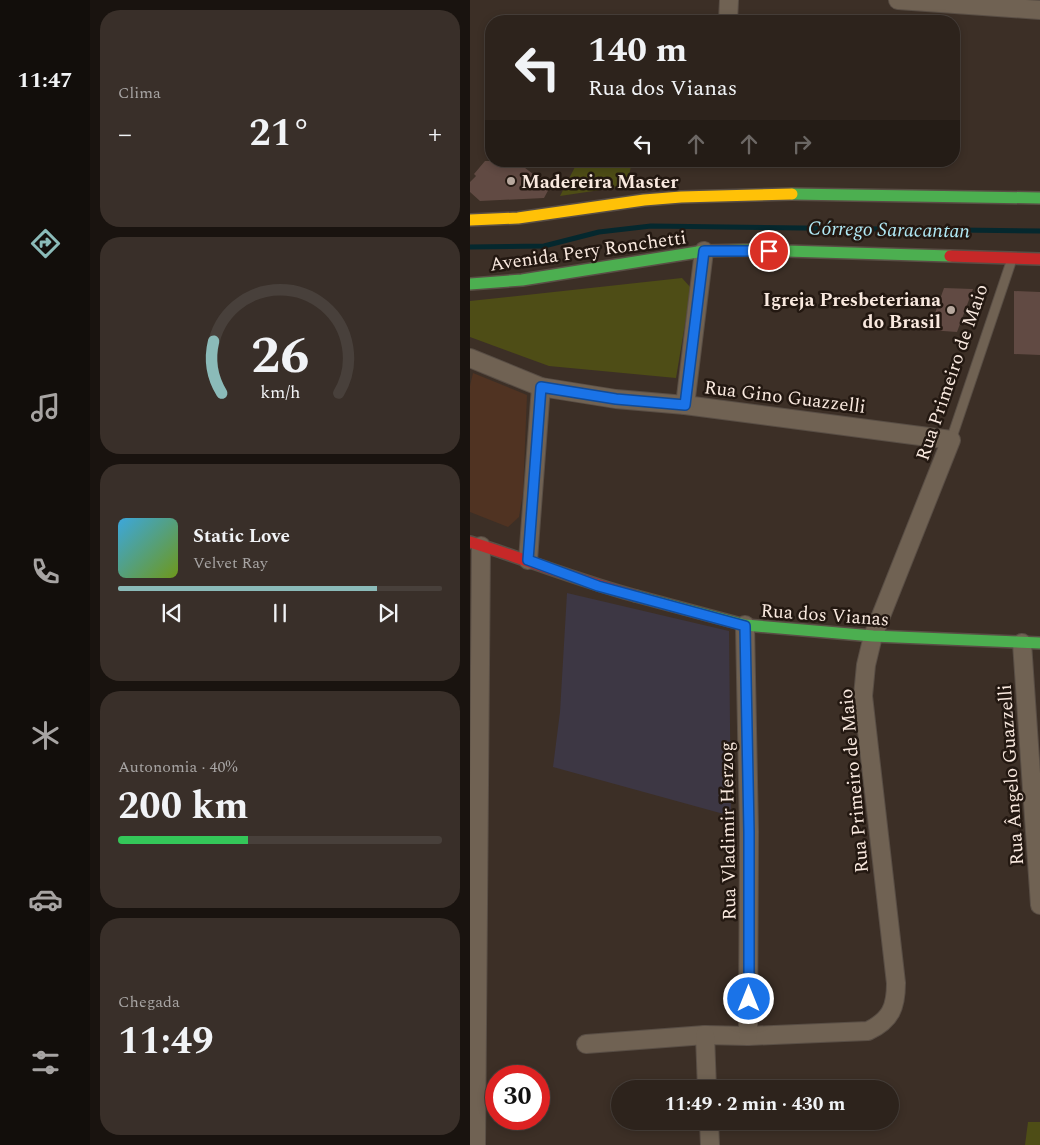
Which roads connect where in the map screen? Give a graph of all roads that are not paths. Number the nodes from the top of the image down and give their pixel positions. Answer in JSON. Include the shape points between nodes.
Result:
{"nodes":[{"id":1,"x":728,"y":0,"type":"edge"},
{"id":2,"x":898,"y":0,"type":"edge"},
{"id":3,"x":1040,"y":10,"type":"edge"},
{"id":4,"x":728,"y":15,"type":"edge"},
{"id":5,"x":1040,"y":198,"type":"edge"},
{"id":6,"x":470,"y":220,"type":"edge"},
{"id":7,"x":704,"y":251,"type":"junction"},
{"id":8,"x":1012,"y":257,"type":"junction"},
{"id":9,"x":1040,"y":259,"type":"edge"},
{"id":10,"x":470,"y":284,"type":"edge"},
{"id":11,"x":470,"y":358,"type":"edge"},
{"id":12,"x":541,"y":387,"type":"junction"},
{"id":13,"x":685,"y":405,"type":"junction"},
{"id":14,"x":951,"y":440,"type":"junction"},
{"id":15,"x":476,"y":544,"type":"edge"},
{"id":16,"x":528,"y":560,"type":"junction"},
{"id":17,"x":745,"y":626,"type":"junction"},
{"id":18,"x":873,"y":636,"type":"junction"},
{"id":19,"x":1022,"y":643,"type":"junction"},
{"id":20,"x":1040,"y":643,"type":"edge"},
{"id":21,"x":475,"y":710,"type":"edge"},
{"id":22,"x":1040,"y":905,"type":"edge"},
{"id":23,"x":704,"y":1036,"type":"junction"},
{"id":24,"x":748,"y":1036,"type":"junction"},
{"id":25,"x":586,"y":1044,"type":"dead end"},
{"id":26,"x":706,"y":1080,"type":"edge"},
{"id":27,"x":709,"y":1130,"type":"edge"},
{"id":28,"x":476,"y":1145,"type":"edge"},
{"id":29,"x":710,"y":1145,"type":"edge"}],
"edges":[{"from":1,"to":4,"type":"street"},
{"from":2,"to":3,"type":"street"},
{"from":5,"to":6,"type":"main road","via":[[759,194],[682,197],[518,218]]},
{"from":7,"to":8,"type":"main road","name":"Avenida Pery Ronchetti"},
{"from":7,"to":10,"type":"main road","name":"Avenida Pery Ronchetti","via":[[522,280]]},
{"from":7,"to":13,"type":"street"},
{"from":8,"to":9,"type":"main road","name":"Avenida Pery Ronchetti"},
{"from":8,"to":14,"type":"lane","name":"Rua Primeiro de Maio"},
{"from":11,"to":12,"type":"street","name":"Rua Gino Guazzelli"},
{"from":12,"to":13,"type":"street","name":"Rua Gino Guazzelli","via":[[616,399]]},
{"from":12,"to":16,"type":"street"},
{"from":13,"to":14,"type":"street","name":"Rua Gino Guazzelli"},
{"from":14,"to":18,"type":"street","name":"Rua Primeiro de Maio"},
{"from":15,"to":16,"type":"main road","name":"Rua dos Vianas"},
{"from":15,"to":21,"type":"street"},
{"from":16,"to":17,"type":"main road","name":"Rua dos Vianas","via":[[598,586]]},
{"from":17,"to":18,"type":"main road","name":"Rua dos Vianas"},
{"from":17,"to":24,"type":"street","name":"Rua Vladimir Herzog"},
{"from":18,"to":19,"type":"main road","name":"Rua dos Vianas"},
{"from":18,"to":24,"type":"street","name":"Rua Primeiro de Maio","via":[[863,696],[896,999],[890,1015],[868,1031]]},
{"from":19,"to":20,"type":"main road","name":"Rua dos Vianas"},
{"from":19,"to":22,"type":"street","name":"Rua Ângelo Guazzelli"},
{"from":21,"to":28,"type":"street"},
{"from":23,"to":24,"type":"street","name":"Rua Primeiro de Maio"},
{"from":23,"to":25,"type":"street","name":"Rua Primeiro de Maio"},
{"from":23,"to":26,"type":"street"},
{"from":27,"to":29,"type":"street"}]}
